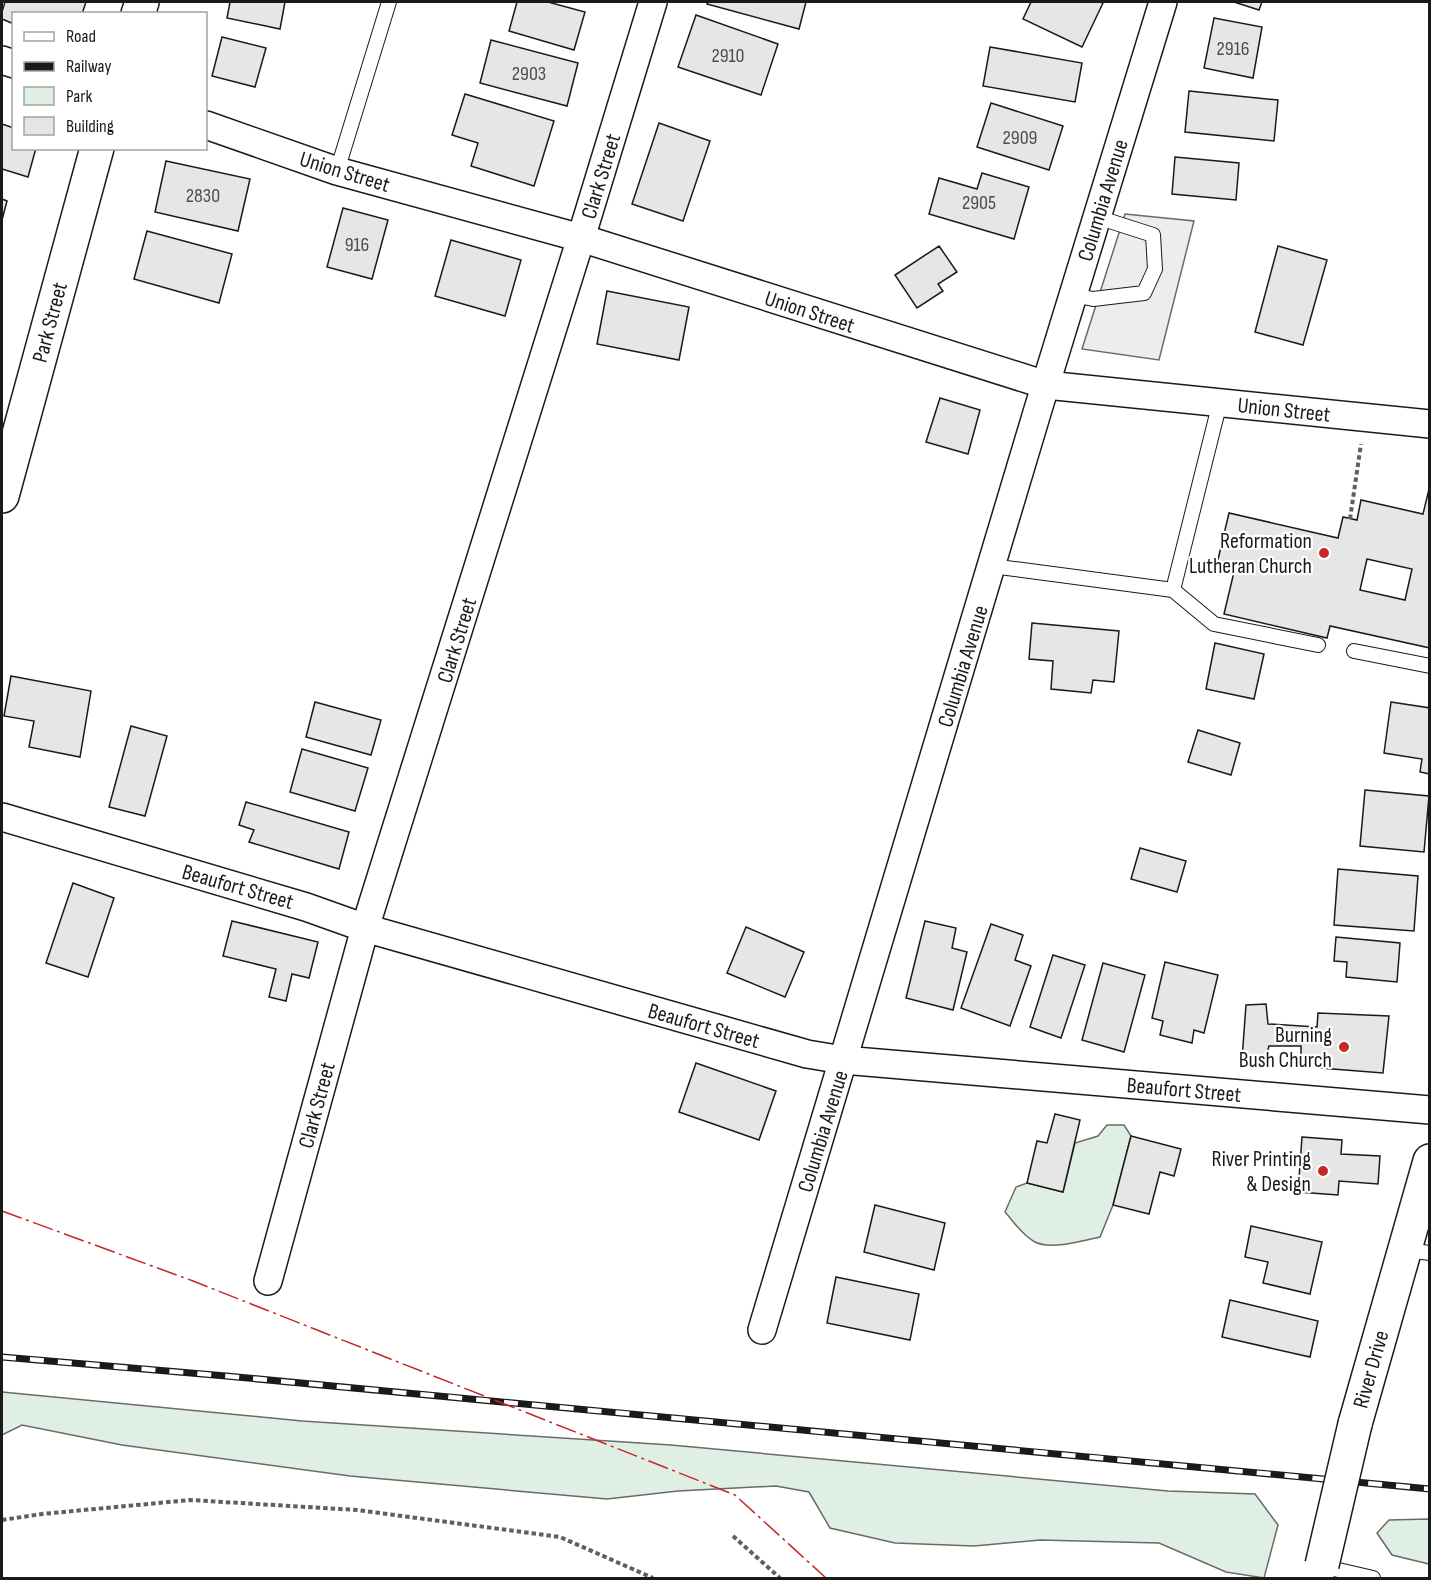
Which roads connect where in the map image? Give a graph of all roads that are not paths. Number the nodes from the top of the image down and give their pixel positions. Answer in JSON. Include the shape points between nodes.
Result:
{"nodes":[{"id":1,"x":389,"y":2,"type":"edge"},
{"id":2,"x":653,"y":2,"type":"edge"},
{"id":3,"x":1163,"y":2,"type":"edge"},
{"id":4,"x":207,"y":125,"type":"edge"},
{"id":5,"x":96,"y":150,"type":"edge"},
{"id":6,"x":337,"y":171,"type":"junction"},
{"id":7,"x":1097,"y":217,"type":"junction"},
{"id":8,"x":581,"y":238,"type":"junction"},
{"id":9,"x":1073,"y":296,"type":"junction"},
{"id":10,"x":1046,"y":385,"type":"junction"},
{"id":11,"x":1220,"y":402,"type":"junction"},
{"id":12,"x":1430,"y":424,"type":"edge"},
{"id":13,"x":2,"y":496,"type":"edge"},
{"id":14,"x":992,"y":566,"type":"junction"},
{"id":15,"x":1173,"y":590,"type":"junction"},
{"id":16,"x":1318,"y":645,"type":"dead end"},
{"id":17,"x":1354,"y":651,"type":"dead end"},
{"id":18,"x":1430,"y":666,"type":"edge"},
{"id":19,"x":2,"y":817,"type":"edge"},
{"id":20,"x":365,"y":928,"type":"junction"},
{"id":21,"x":843,"y":1060,"type":"junction"},
{"id":22,"x":1430,"y":1110,"type":"edge"},
{"id":23,"x":1430,"y":1161,"type":"edge"},
{"id":24,"x":1416,"y":1251,"type":"edge"},
{"id":25,"x":268,"y":1281,"type":"dead end"},
{"id":26,"x":762,"y":1330,"type":"dead end"},
{"id":27,"x":1320,"y":1570,"type":"edge"},
{"id":28,"x":1373,"y":1578,"type":"edge"}],
"edges":[{"from":1,"to":6,"type":"lane"},
{"from":2,"to":8,"type":"street","name":"Clark Street"},
{"from":3,"to":7,"type":"street","name":"Columbia Avenue"},
{"from":4,"to":6,"type":"street","name":"Union Street"},
{"from":5,"to":13,"type":"main road","name":"Park Street"},
{"from":6,"to":8,"type":"street","name":"Union Street"},
{"from":7,"to":9,"type":"street","name":"Columbia Avenue"},
{"from":7,"to":9,"type":"lane","via":[[1153,236],[1155,269],[1144,293],[1094,299]]},
{"from":8,"to":10,"type":"street","name":"Union Street"},
{"from":8,"to":20,"type":"street","name":"Clark Street"},
{"from":9,"to":10,"type":"street","name":"Columbia Avenue"},
{"from":10,"to":11,"type":"street","name":"Union Street"},
{"from":10,"to":14,"type":"street","name":"Columbia Avenue"},
{"from":11,"to":12,"type":"street","name":"Union Street"},
{"from":11,"to":15,"type":"lane"},
{"from":14,"to":15,"type":"lane"},
{"from":14,"to":21,"type":"street","name":"Columbia Avenue"},
{"from":15,"to":16,"type":"lane","via":[[1214,624]]},
{"from":17,"to":18,"type":"lane"},
{"from":19,"to":20,"type":"street","name":"Beaufort Street"},
{"from":20,"to":21,"type":"street","name":"Beaufort Street","via":[[807,1054]]},
{"from":20,"to":25,"type":"street","name":"Clark Street"},
{"from":21,"to":22,"type":"street","name":"Beaufort Street"},
{"from":21,"to":26,"type":"street","name":"Columbia Avenue"},
{"from":23,"to":24,"type":"main road","name":"River Drive"},
{"from":24,"to":27,"type":"main road","name":"River Drive","bridge":true,"via":[[1355,1425]]},
{"from":27,"to":28,"type":"lane"}]}
